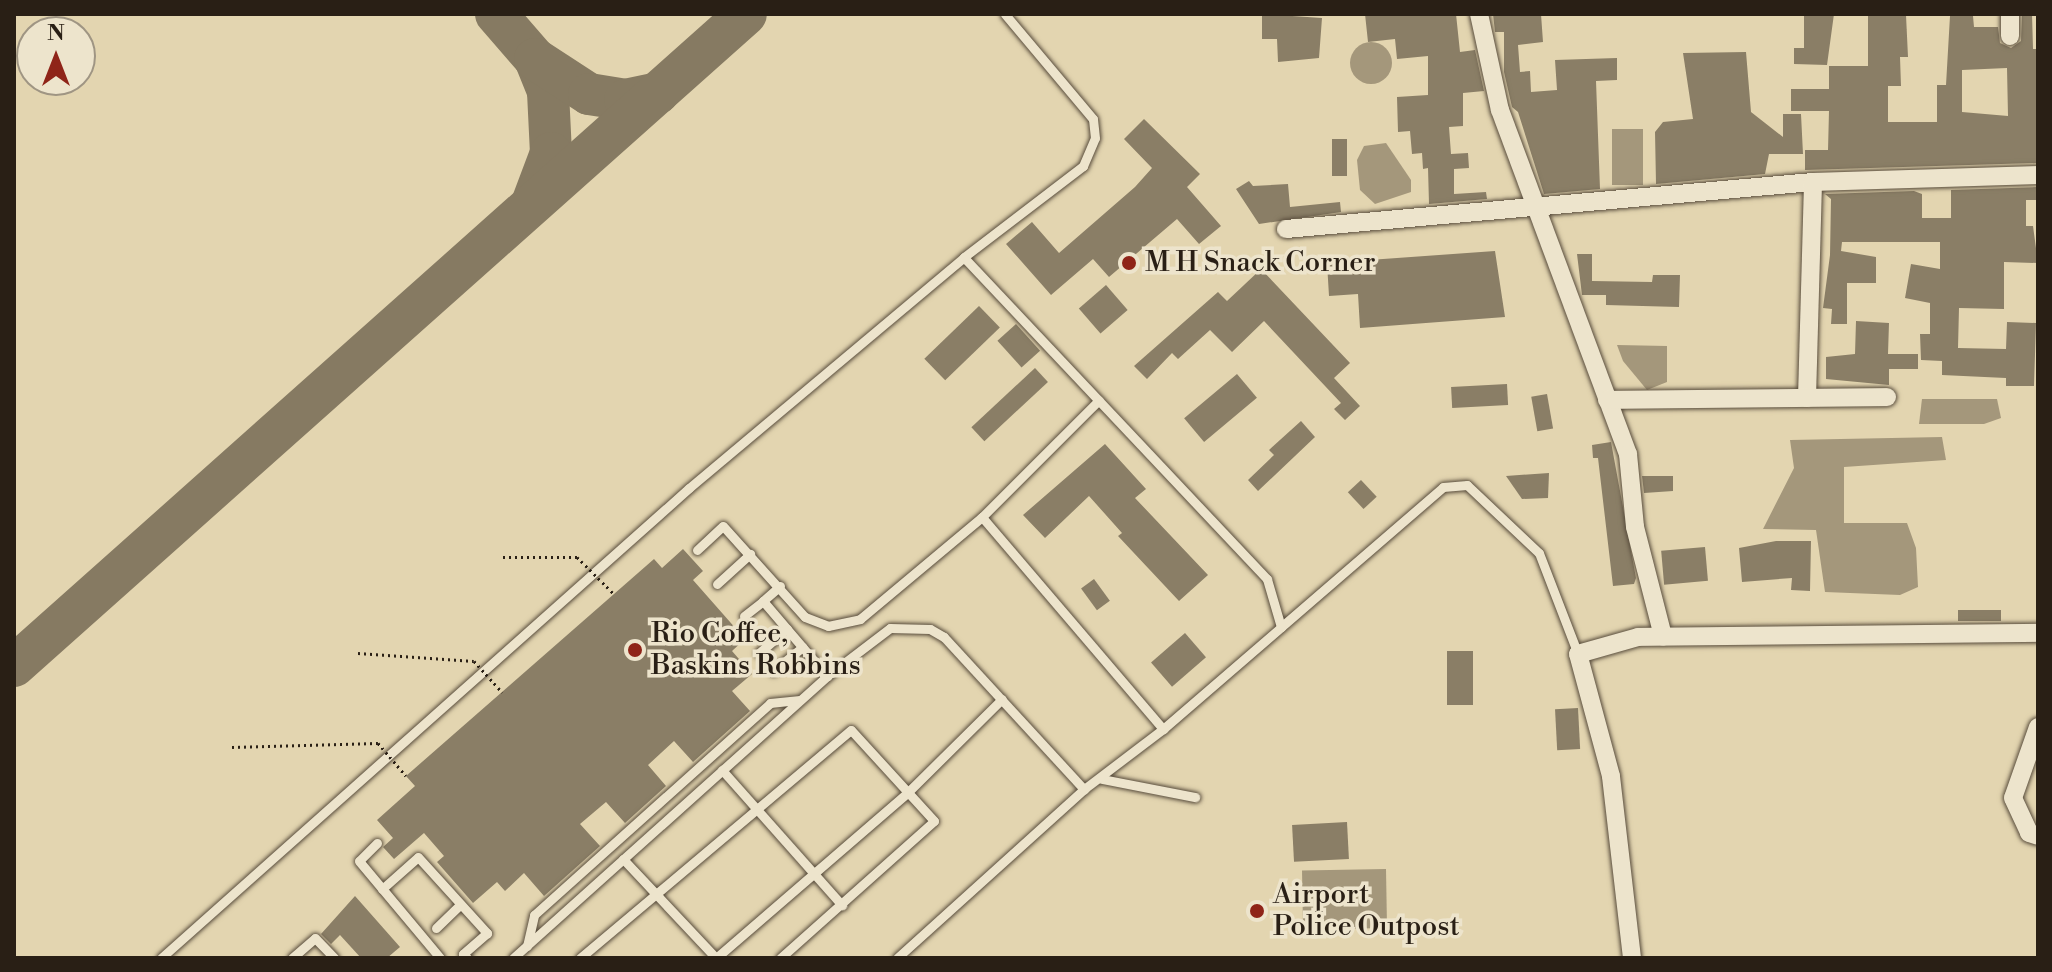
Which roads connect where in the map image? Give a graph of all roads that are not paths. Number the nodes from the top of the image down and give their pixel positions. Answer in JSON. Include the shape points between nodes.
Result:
{"nodes":[{"id":1,"x":1005,"y":14,"type":"edge"},
{"id":2,"x":1479,"y":14,"type":"edge"},
{"id":3,"x":2010,"y":14,"type":"edge"},
{"id":4,"x":2010,"y":36,"type":"dead end"},
{"id":5,"x":2038,"y":175,"type":"edge"},
{"id":6,"x":1813,"y":182,"type":"junction"},
{"id":7,"x":1535,"y":207,"type":"junction"},
{"id":8,"x":1286,"y":229,"type":"dead end"},
{"id":9,"x":964,"y":257,"type":"junction"},
{"id":10,"x":1887,"y":397,"type":"dead end"},
{"id":11,"x":1807,"y":398,"type":"junction"},
{"id":12,"x":1099,"y":400,"type":"junction"},
{"id":13,"x":1607,"y":400,"type":"junction"},
{"id":14,"x":982,"y":517,"type":"junction"},
{"id":15,"x":697,"y":550,"type":"dead end"},
{"id":16,"x":750,"y":554,"type":"junction"},
{"id":17,"x":717,"y":584,"type":"dead end"},
{"id":18,"x":780,"y":586,"type":"junction"},
{"id":19,"x":763,"y":601,"type":"junction"},
{"id":20,"x":744,"y":616,"type":"dead end"},
{"id":21,"x":1281,"y":627,"type":"junction"},
{"id":22,"x":787,"y":629,"type":"junction"},
{"id":23,"x":2038,"y":633,"type":"edge"},
{"id":24,"x":1663,"y":636,"type":"junction"},
{"id":25,"x":803,"y":647,"type":"junction"},
{"id":26,"x":759,"y":653,"type":"dead end"},
{"id":27,"x":1578,"y":654,"type":"junction"},
{"id":28,"x":773,"y":671,"type":"dead end"},
{"id":29,"x":827,"y":676,"type":"junction"},
{"id":30,"x":1002,"y":699,"type":"junction"},
{"id":31,"x":800,"y":700,"type":"junction"},
{"id":32,"x":2038,"y":727,"type":"edge"},
{"id":33,"x":1163,"y":729,"type":"junction"},
{"id":34,"x":722,"y":770,"type":"junction"},
{"id":35,"x":1102,"y":779,"type":"junction"},
{"id":36,"x":1084,"y":789,"type":"junction"},
{"id":37,"x":908,"y":792,"type":"junction"},
{"id":38,"x":1195,"y":797,"type":"dead end"},
{"id":39,"x":757,"y":808,"type":"junction"},
{"id":40,"x":2038,"y":836,"type":"edge"},
{"id":41,"x":377,"y":843,"type":"dead end"},
{"id":42,"x":623,"y":859,"type":"junction"},
{"id":43,"x":812,"y":871,"type":"junction"},
{"id":44,"x":382,"y":889,"type":"junction"},
{"id":45,"x":656,"y":893,"type":"junction"},
{"id":46,"x":460,"y":905,"type":"junction"},
{"id":47,"x":842,"y":905,"type":"junction"},
{"id":48,"x":436,"y":928,"type":"dead end"},
{"id":49,"x":527,"y":946,"type":"junction"},
{"id":50,"x":161,"y":958,"type":"edge"},
{"id":51,"x":292,"y":958,"type":"edge"},
{"id":52,"x":334,"y":958,"type":"edge"},
{"id":53,"x":440,"y":958,"type":"edge"},
{"id":54,"x":467,"y":958,"type":"edge"},
{"id":55,"x":513,"y":958,"type":"edge"},
{"id":56,"x":580,"y":958,"type":"edge"},
{"id":57,"x":716,"y":958,"type":"edge"},
{"id":58,"x":780,"y":958,"type":"edge"},
{"id":59,"x":897,"y":958,"type":"edge"},
{"id":60,"x":1632,"y":958,"type":"edge"}],
"edges":[{"from":1,"to":9,"type":"lane","via":[[1093,119],[1095,138],[1083,166]]},
{"from":2,"to":7,"type":"street","via":[[1500,110]]},
{"from":3,"to":4,"type":"street"},
{"from":5,"to":6,"type":"street"},
{"from":6,"to":7,"type":"street"},
{"from":6,"to":11,"type":"street"},
{"from":7,"to":8,"type":"street"},
{"from":7,"to":13,"type":"street"},
{"from":9,"to":12,"type":"lane"},
{"from":9,"to":50,"type":"lane","via":[[689,488]]},
{"from":10,"to":11,"type":"street"},
{"from":11,"to":13,"type":"street"},
{"from":12,"to":14,"type":"lane"},
{"from":12,"to":21,"type":"lane","via":[[1267,579]]},
{"from":13,"to":24,"type":"street","via":[[1628,454],[1635,527]]},
{"from":14,"to":18,"type":"lane","via":[[860,619],[818,625]]},
{"from":14,"to":33,"type":"lane"},
{"from":15,"to":16,"type":"lane","via":[[723,526]]},
{"from":16,"to":17,"type":"lane"},
{"from":16,"to":18,"type":"lane"},
{"from":18,"to":19,"type":"lane"},
{"from":19,"to":20,"type":"lane"},
{"from":19,"to":22,"type":"lane"},
{"from":21,"to":27,"type":"lane","via":[[1443,487],[1467,485],[1539,553]]},
{"from":21,"to":33,"type":"lane"},
{"from":22,"to":25,"type":"lane"},
{"from":22,"to":26,"type":"lane"},
{"from":23,"to":24,"type":"street"},
{"from":24,"to":27,"type":"street","via":[[1638,637]]},
{"from":25,"to":28,"type":"lane"},
{"from":25,"to":29,"type":"lane"},
{"from":27,"to":60,"type":"street","via":[[1611,776]]},
{"from":29,"to":30,"type":"lane","via":[[879,632],[930,629],[944,637]]},
{"from":29,"to":31,"type":"lane"},
{"from":30,"to":36,"type":"lane"},
{"from":30,"to":37,"type":"lane"},
{"from":31,"to":34,"type":"lane"},
{"from":31,"to":49,"type":"lane","via":[[770,703],[569,883],[534,915]]},
{"from":32,"to":40,"type":"street","via":[[2013,798],[2029,833]]},
{"from":33,"to":35,"type":"lane"},
{"from":34,"to":39,"type":"lane"},
{"from":34,"to":42,"type":"lane"},
{"from":35,"to":36,"type":"lane"},
{"from":35,"to":38,"type":"lane"},
{"from":36,"to":59,"type":"lane"},
{"from":37,"to":39,"type":"lane","via":[[851,730]]},
{"from":37,"to":43,"type":"lane"},
{"from":37,"to":47,"type":"lane","via":[[934,821]]},
{"from":39,"to":43,"type":"lane"},
{"from":39,"to":45,"type":"lane"},
{"from":41,"to":44,"type":"lane","via":[[359,861]]},
{"from":42,"to":45,"type":"lane"},
{"from":42,"to":49,"type":"lane"},
{"from":43,"to":47,"type":"lane"},
{"from":43,"to":57,"type":"lane"},
{"from":44,"to":46,"type":"lane","via":[[418,857]]},
{"from":44,"to":53,"type":"lane"},
{"from":45,"to":56,"type":"lane"},
{"from":45,"to":57,"type":"lane"},
{"from":46,"to":48,"type":"lane"},
{"from":46,"to":54,"type":"lane","via":[[487,933],[463,954]]},
{"from":47,"to":58,"type":"lane"},
{"from":49,"to":55,"type":"lane"},
{"from":51,"to":52,"type":"lane","via":[[315,938]]}]}
